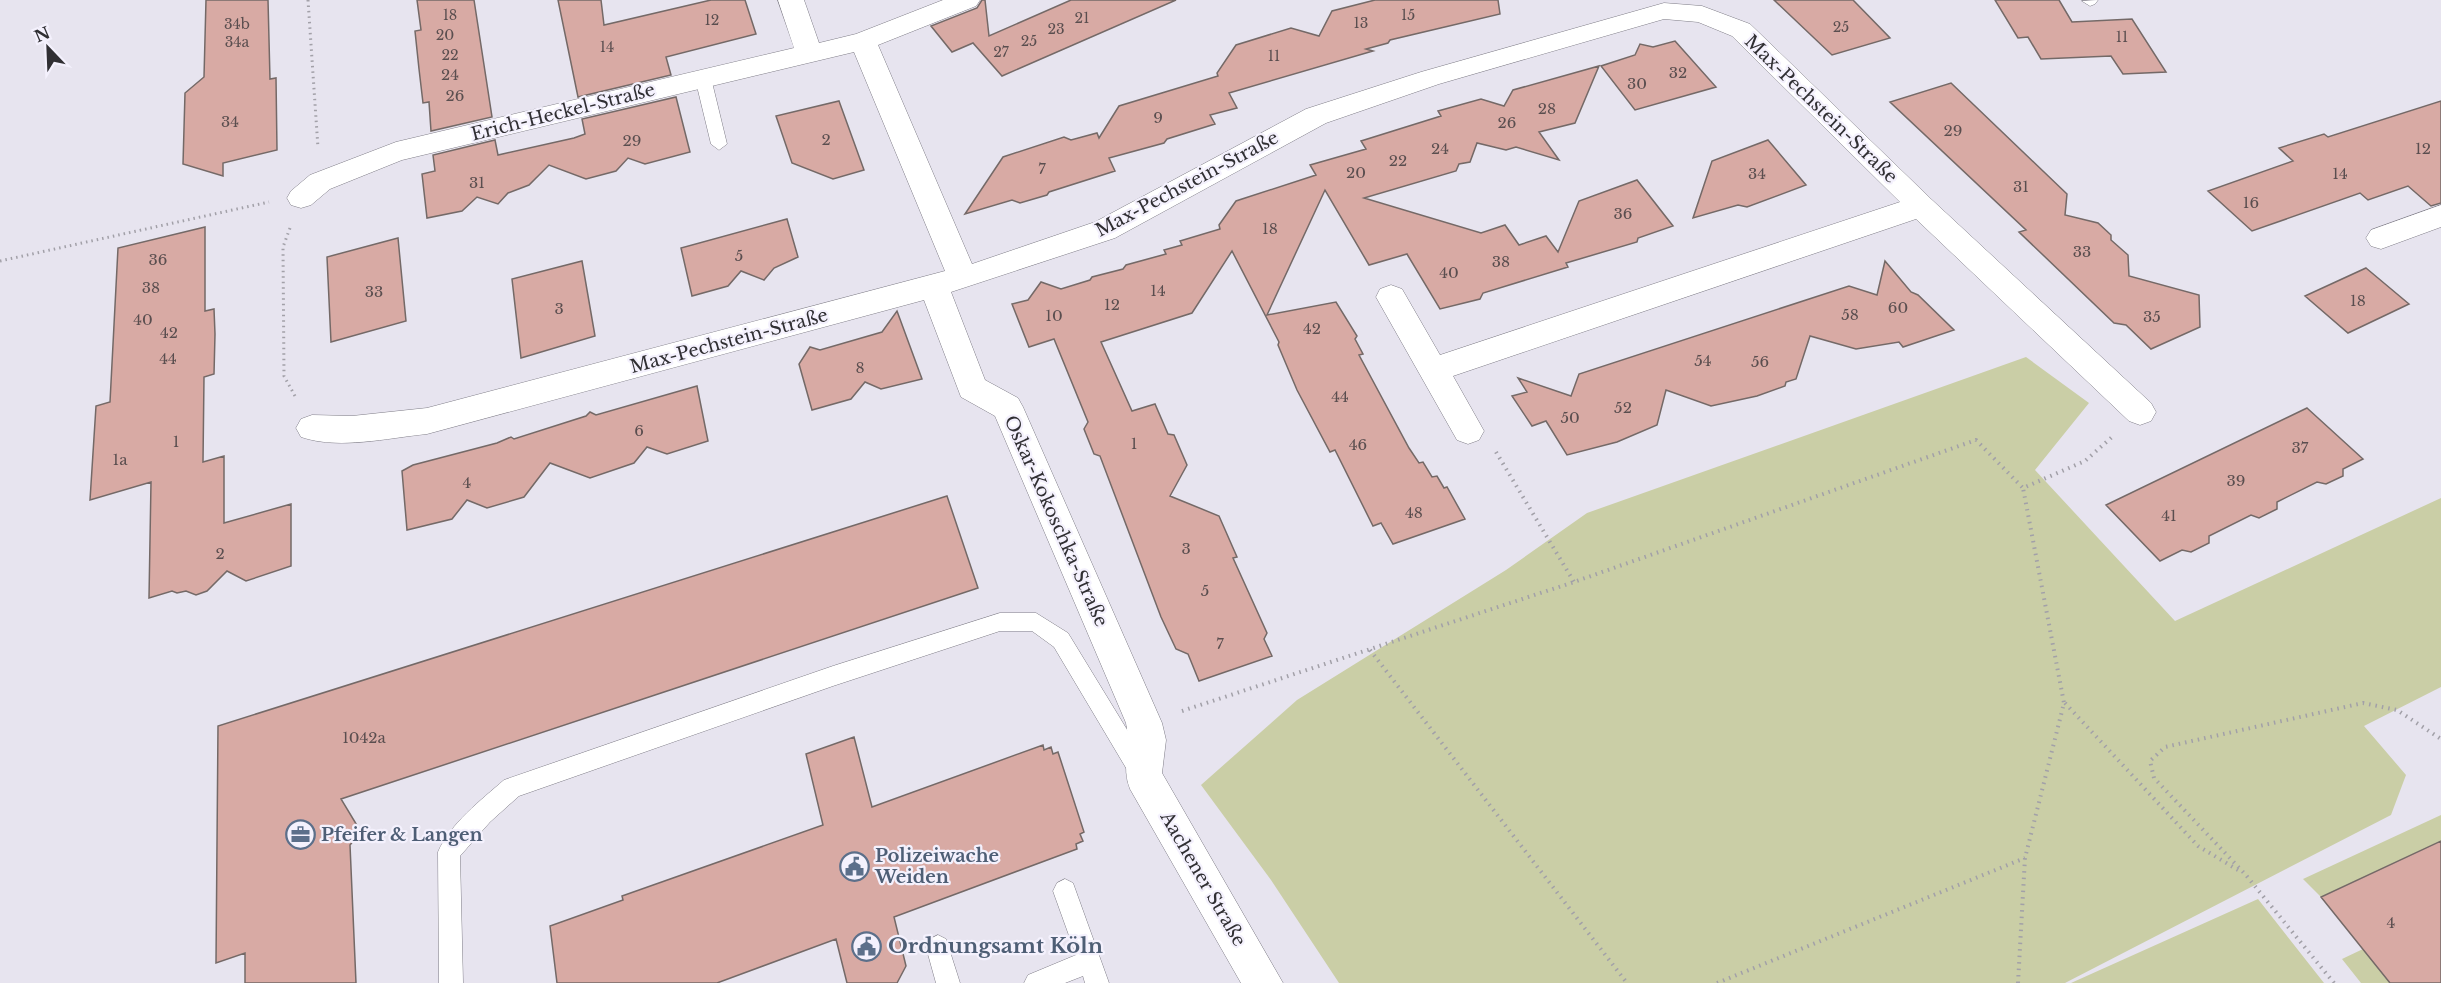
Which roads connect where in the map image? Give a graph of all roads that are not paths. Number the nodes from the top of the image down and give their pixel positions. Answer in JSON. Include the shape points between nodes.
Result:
{"nodes":[{"id":1,"x":791,"y":0,"type":"edge"},
{"id":2,"x":964,"y":1,"type":"edge"},
{"id":3,"x":1661,"y":6,"type":"edge"},
{"id":4,"x":863,"y":40,"type":"junction"},
{"id":5,"x":809,"y":53,"type":"junction"},
{"id":6,"x":703,"y":78,"type":"junction"},
{"id":7,"x":719,"y":144,"type":"dead end"},
{"id":8,"x":311,"y":190,"type":"road end"},
{"id":9,"x":1921,"y":206,"type":"junction"},
{"id":10,"x":2441,"y":216,"type":"edge"},
{"id":11,"x":2381,"y":238,"type":"dead end"},
{"id":12,"x":948,"y":282,"type":"junction"},
{"id":13,"x":1391,"y":297,"type":"dead end"},
{"id":14,"x":1433,"y":370,"type":"junction"},
{"id":15,"x":2140,"y":412,"type":"road end"},
{"id":16,"x":312,"y":428,"type":"road end"},
{"id":17,"x":1468,"y":431,"type":"road end"},
{"id":18,"x":1143,"y":776,"type":"junction"},
{"id":19,"x":1065,"y":891,"type":"dead end"},
{"id":20,"x":938,"y":947,"type":"dead end"},
{"id":21,"x":1093,"y":972,"type":"edge"},
{"id":22,"x":451,"y":983,"type":"edge"},
{"id":23,"x":948,"y":983,"type":"edge"},
{"id":24,"x":1036,"y":983,"type":"edge"},
{"id":25,"x":1263,"y":983,"type":"edge"}],
"edges":[{"from":1,"to":5,"type":"street"},
{"from":2,"to":4,"type":"street","name":"Erich-Heckel-Straße"},
{"from":3,"to":9,"type":"street","name":"Max-Pechstein-Straße","via":[[1702,14],[1741,30]]},
{"from":3,"to":12,"type":"street","name":"Max-Pechstein-Straße","via":[[1316,116],[1105,230]]},
{"from":4,"to":5,"type":"street","name":"Erich-Heckel-Straße"},
{"from":4,"to":12,"type":"street","name":"Oskar-Kokoschka-Straße"},
{"from":5,"to":6,"type":"street","name":"Erich-Heckel-Straße"},
{"from":6,"to":7,"type":"lane"},
{"from":6,"to":8,"type":"street","name":"Erich-Heckel-Straße","via":[[396,152]]},
{"from":9,"to":14,"type":"street"},
{"from":9,"to":15,"type":"street","name":"Max-Pechstein-Straße"},
{"from":10,"to":11,"type":"street"},
{"from":12,"to":16,"type":"street","name":"Max-Pechstein-Straße","via":[[427,421],[352,429]]},
{"from":12,"to":18,"type":"street","name":"Oskar-Kokoschka-Straße","via":[[972,388],[1007,407],[1144,723],[1148,740]]},
{"from":13,"to":14,"type":"street"},
{"from":14,"to":17,"type":"street"},
{"from":18,"to":22,"type":"lane","via":[[1061,640],[1036,622],[1000,622],[512,788],[482,814],[449,852]]},
{"from":18,"to":25,"type":"street","name":"Aachener Straße"},
{"from":19,"to":21,"type":"lane"},
{"from":20,"to":23,"type":"lane"},
{"from":21,"to":24,"type":"lane"}]}
